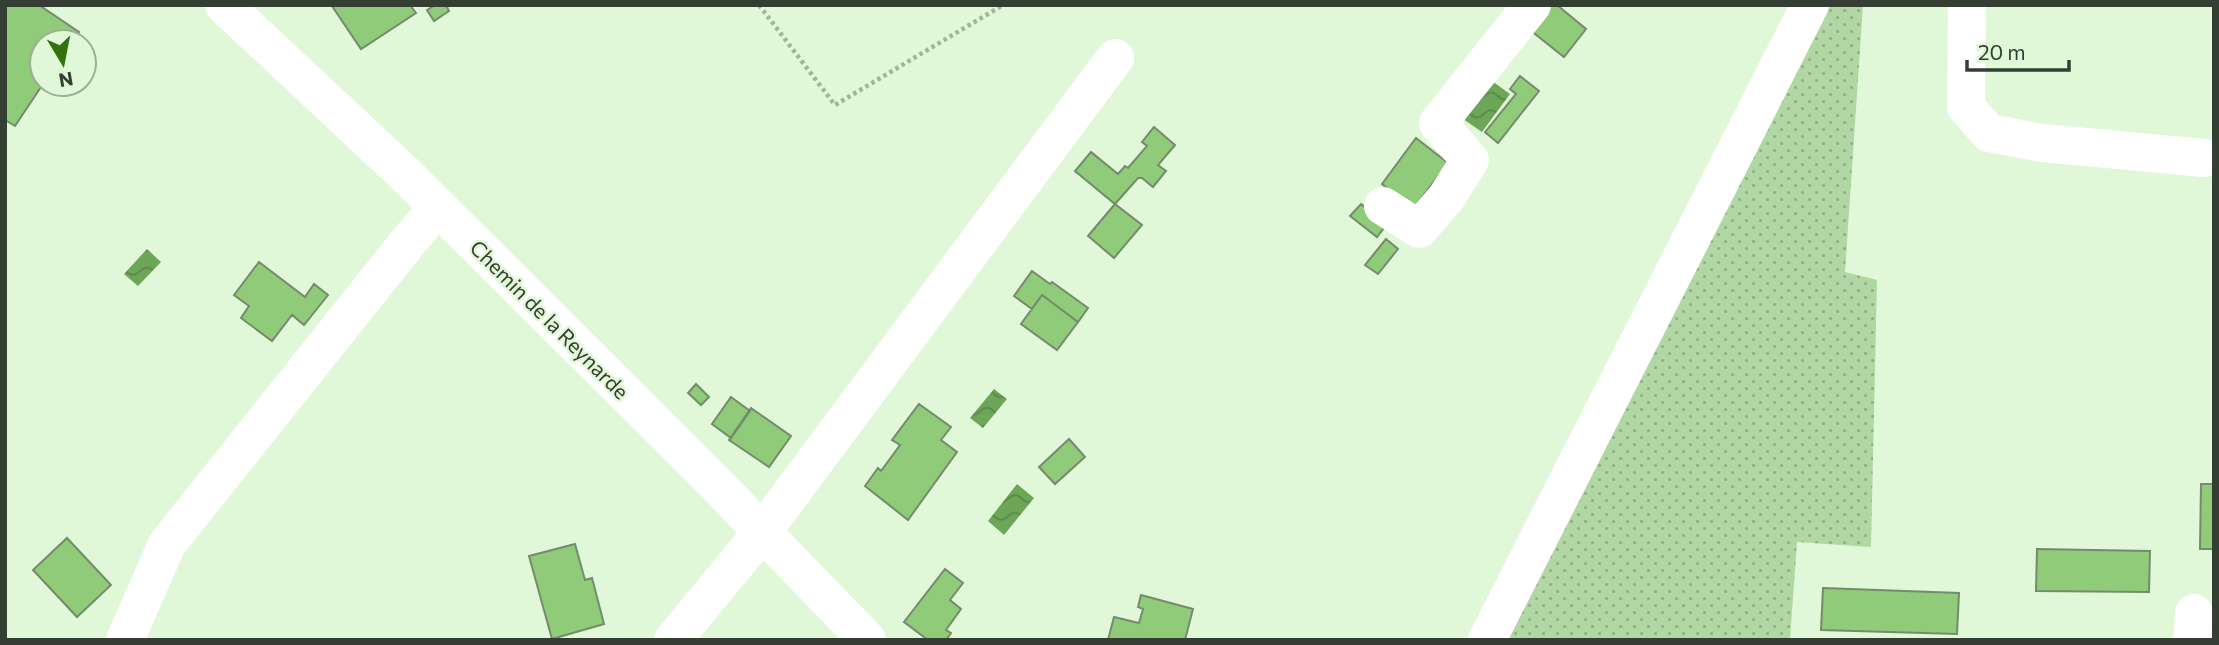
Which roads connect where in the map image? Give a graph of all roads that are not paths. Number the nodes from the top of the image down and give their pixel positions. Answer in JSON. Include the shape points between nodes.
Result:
{"nodes":[{"id":1,"x":225,"y":5,"type":"edge"},
{"id":2,"x":1532,"y":5,"type":"edge"},
{"id":3,"x":1810,"y":5,"type":"edge"},
{"id":4,"x":1967,"y":5,"type":"edge"},
{"id":5,"x":1115,"y":58,"type":"dead end"},
{"id":6,"x":2204,"y":158,"type":"dead end"},
{"id":7,"x":1383,"y":206,"type":"dead end"},
{"id":8,"x":438,"y":207,"type":"junction"},
{"id":9,"x":763,"y":531,"type":"junction"},
{"id":10,"x":125,"y":640,"type":"edge"},
{"id":11,"x":673,"y":640,"type":"edge"},
{"id":12,"x":867,"y":640,"type":"edge"},
{"id":13,"x":1487,"y":640,"type":"edge"}],
"edges":[{"from":1,"to":8,"type":"street","name":"Chemin de la Reynarde"},
{"from":2,"to":7,"type":"street","via":[[1438,123],[1470,160],[1446,198],[1419,229]]},
{"from":3,"to":13,"type":"street"},
{"from":4,"to":6,"type":"street","via":[[1966,107],[1989,132],[2043,143]]},
{"from":5,"to":9,"type":"street"},
{"from":8,"to":9,"type":"street","name":"Chemin de la Reynarde"},
{"from":8,"to":10,"type":"street","via":[[167,544]]},
{"from":9,"to":11,"type":"street"},
{"from":9,"to":12,"type":"street","name":"Chemin de la Reynarde"}]}
